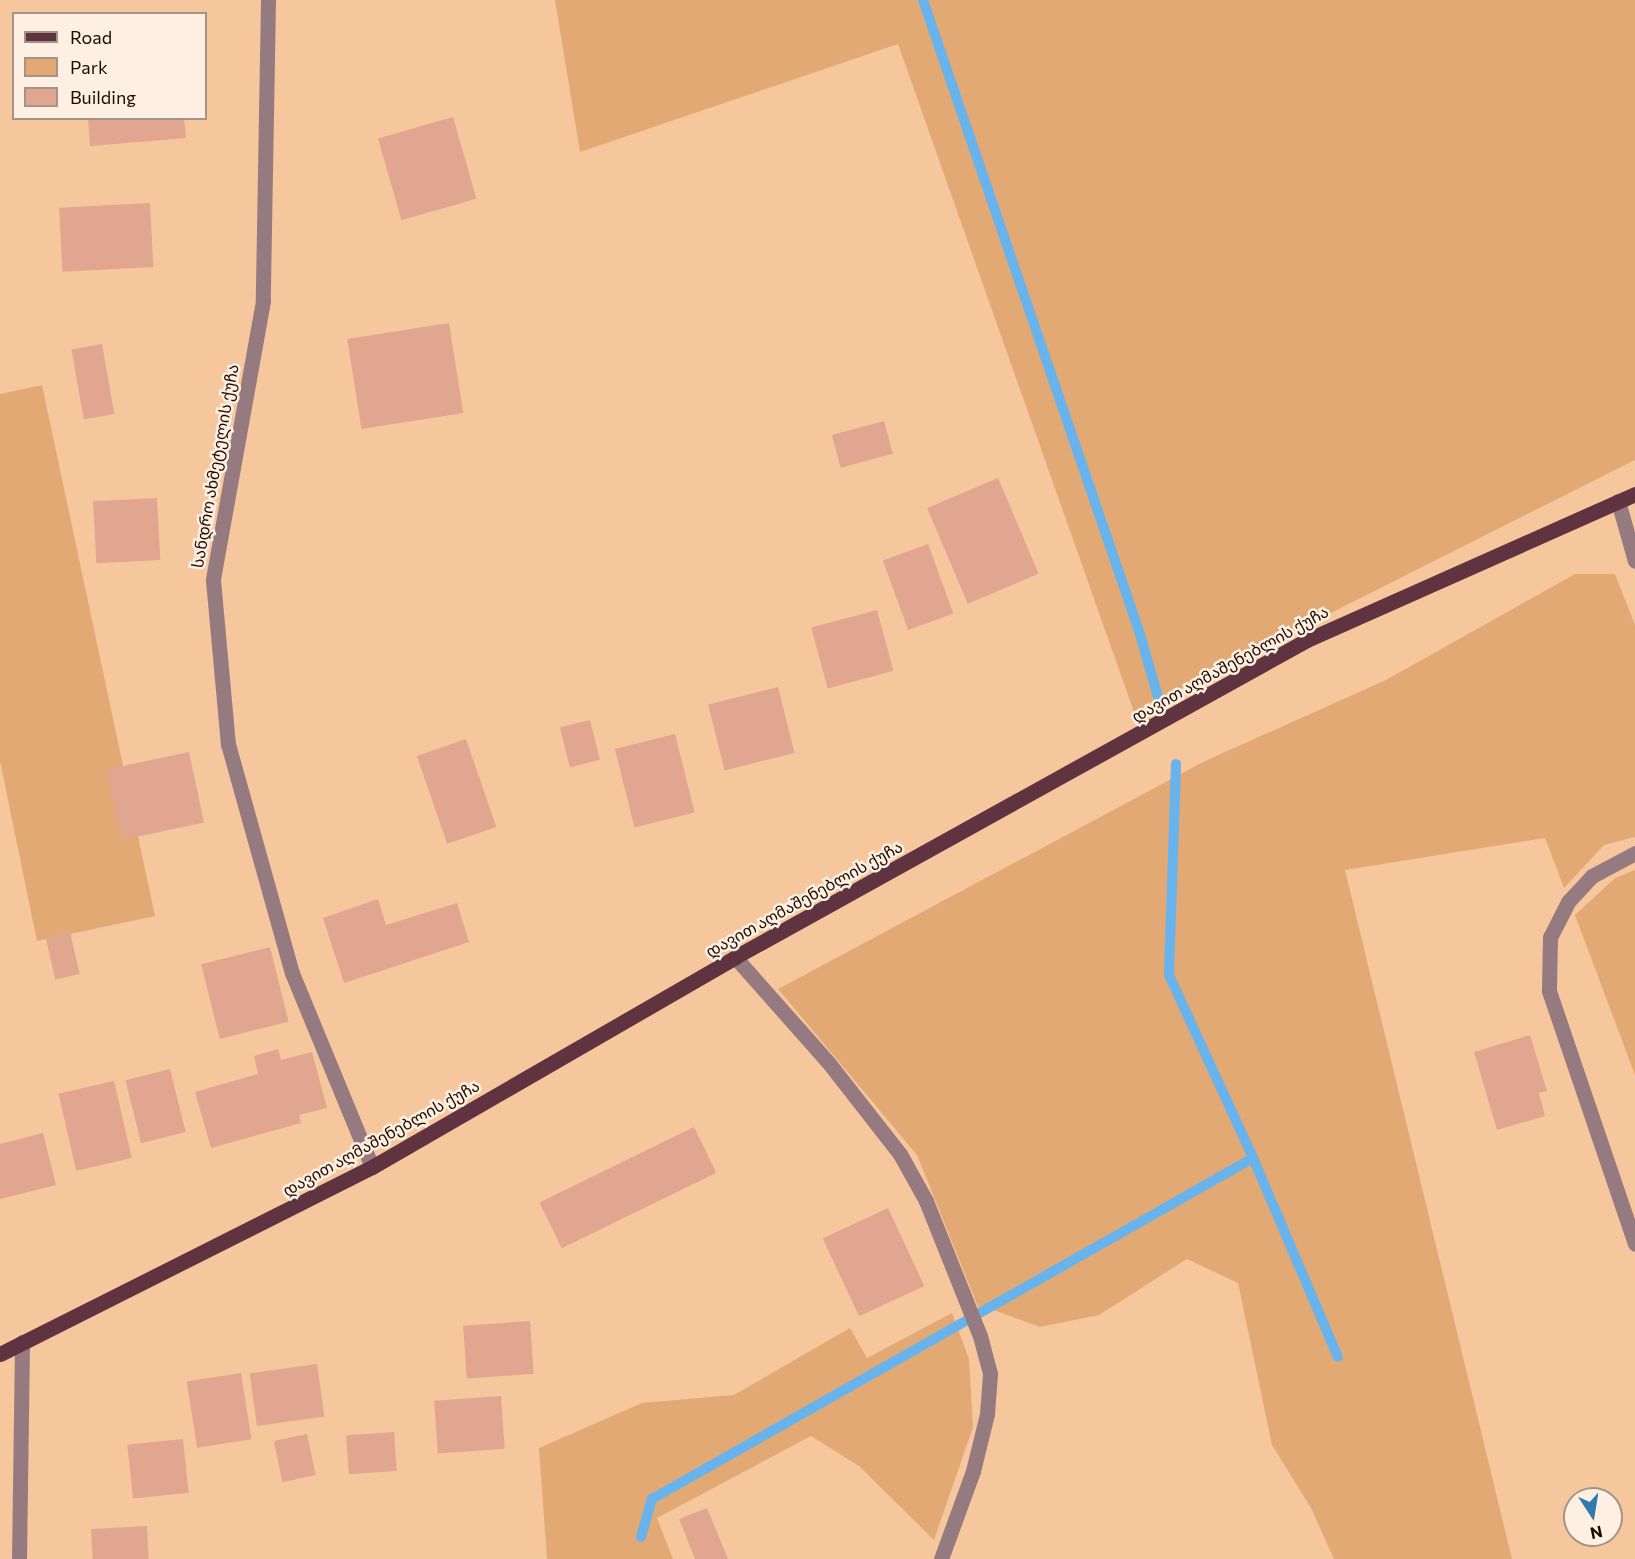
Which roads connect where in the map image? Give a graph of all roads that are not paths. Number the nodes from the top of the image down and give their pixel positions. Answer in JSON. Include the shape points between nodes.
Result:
{"nodes":[{"id":1,"x":268,"y":0,"type":"edge"},
{"id":2,"x":1635,"y":494,"type":"edge"},
{"id":3,"x":1618,"y":501,"type":"junction"},
{"id":4,"x":1635,"y":561,"type":"edge"},
{"id":5,"x":1635,"y":853,"type":"edge"},
{"id":6,"x":735,"y":957,"type":"junction"},
{"id":7,"x":372,"y":1167,"type":"junction"},
{"id":8,"x":1635,"y":1244,"type":"edge"},
{"id":9,"x":22,"y":1342,"type":"junction"},
{"id":10,"x":0,"y":1354,"type":"edge"},
{"id":11,"x":20,"y":1559,"type":"edge"},
{"id":12,"x":941,"y":1559,"type":"edge"}],
"edges":[{"from":1,"to":7,"type":"street","name":"სანდრო ახმეტელის ქუჩა","via":[[263,301],[213,580],[228,744],[292,974]]},
{"from":2,"to":3,"type":"main road","name":"დავით აღმაშენებლის ქუჩა"},
{"from":3,"to":4,"type":"street"},
{"from":3,"to":6,"type":"main road","name":"დავით აღმაშენებლის ქუჩა","via":[[1307,640]]},
{"from":5,"to":8,"type":"street","via":[[1592,876],[1568,902],[1550,937],[1549,991]]},
{"from":6,"to":7,"type":"main road","name":"დავით აღმაშენებლის ქუჩა"},
{"from":6,"to":12,"type":"street","via":[[828,1062],[900,1154],[926,1201],[980,1336],[990,1374],[987,1414],[973,1471]]},
{"from":7,"to":9,"type":"main road","name":"დავით აღმაშენებლის ქუჩა"},
{"from":9,"to":10,"type":"main road","name":"დავით აღმაშენებლის ქუჩა"},
{"from":9,"to":11,"type":"street"}]}
